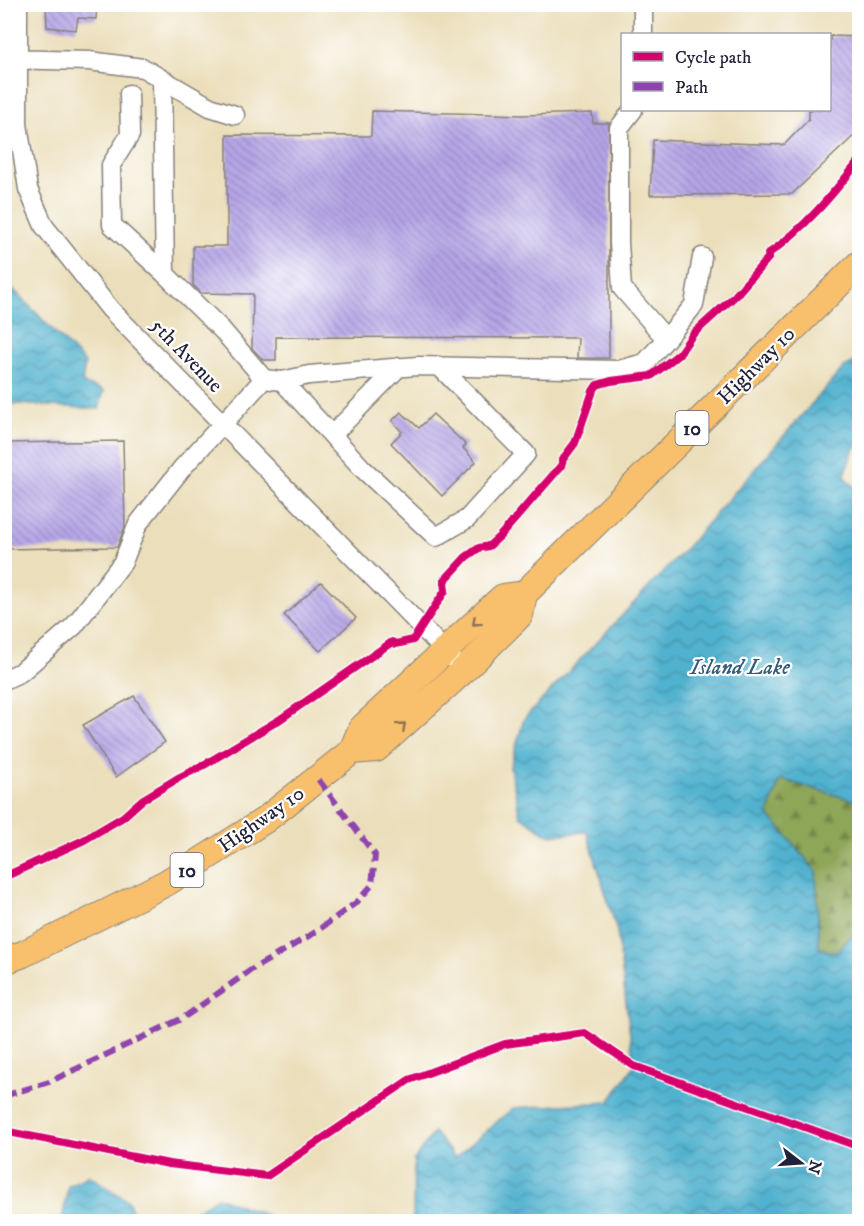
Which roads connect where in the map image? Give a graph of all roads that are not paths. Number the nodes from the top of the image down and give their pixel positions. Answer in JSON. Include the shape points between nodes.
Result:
{"nodes":[{"id":1,"x":18,"y":4,"type":"edge"},
{"id":2,"x":643,"y":4,"type":"edge"},
{"id":3,"x":643,"y":33,"type":"edge"},
{"id":4,"x":11,"y":59,"type":"edge"},
{"id":5,"x":162,"y":79,"type":"junction"},
{"id":6,"x":129,"y":94,"type":"dead end"},
{"id":7,"x":632,"y":111,"type":"edge"},
{"id":8,"x":235,"y":115,"type":"dead end"},
{"id":9,"x":130,"y":135,"type":"junction"},
{"id":10,"x":162,"y":136,"type":"junction"},
{"id":11,"x":702,"y":257,"type":"dead end"},
{"id":12,"x":860,"y":263,"type":"edge"},
{"id":13,"x":165,"y":274,"type":"junction"},
{"id":14,"x":666,"y":339,"type":"junction"},
{"id":15,"x":439,"y":366,"type":"junction"},
{"id":16,"x":399,"y":367,"type":"junction"},
{"id":17,"x":273,"y":380,"type":"junction"},
{"id":18,"x":223,"y":424,"type":"junction"},
{"id":19,"x":332,"y":435,"type":"junction"},
{"id":20,"x":525,"y":594,"type":"junction"},
{"id":21,"x":446,"y":651,"type":"junction"},
{"id":22,"x":464,"y":670,"type":"junction"},
{"id":23,"x":4,"y":680,"type":"edge"},
{"id":24,"x":352,"y":751,"type":"junction"},
{"id":25,"x":4,"y":961,"type":"edge"}],
"edges":[{"from":1,"to":4,"type":"street","name":"5th Avenue"},
{"from":2,"to":3,"type":"street"},
{"from":4,"to":5,"type":"street","via":[[89,61],[142,68]]},
{"from":4,"to":18,"type":"street","name":"5th Avenue","via":[[28,189],[44,226],[110,309]]},
{"from":5,"to":8,"type":"street","via":[[210,107]]},
{"from":5,"to":10,"type":"street"},
{"from":6,"to":9,"type":"street"},
{"from":7,"to":14,"type":"street","via":[[619,128],[622,288]]},
{"from":9,"to":10,"type":"street"},
{"from":9,"to":13,"type":"street","via":[[111,165],[112,225]]},
{"from":10,"to":13,"type":"street"},
{"from":11,"to":14,"type":"street","via":[[694,305]]},
{"from":12,"to":20,"type":"highway","name":"Highway 10","number":"10"},
{"from":13,"to":17,"type":"street"},
{"from":14,"to":15,"type":"street","via":[[645,363],[619,370]]},
{"from":15,"to":16,"type":"street"},
{"from":15,"to":19,"type":"street","via":[[526,454],[467,519],[436,537]]},
{"from":16,"to":17,"type":"street"},
{"from":16,"to":19,"type":"street"},
{"from":17,"to":18,"type":"street"},
{"from":17,"to":19,"type":"street"},
{"from":18,"to":21,"type":"street","name":"5th Avenue"},
{"from":18,"to":23,"type":"street","via":[[138,524],[123,562],[74,626],[21,672]]},
{"from":20,"to":21,"type":"highway","name":"Highway 10","number":"10","one_way":true,"via":[[503,597]]},
{"from":20,"to":22,"type":"highway","name":"Highway 10","number":"10","via":[[520,615]]},
{"from":21,"to":22,"type":"street","name":"5th Avenue"},
{"from":21,"to":24,"type":"highway","name":"Highway 10","number":"10","via":[[361,729]]},
{"from":24,"to":22,"type":"highway","name":"Highway 10","number":"10","one_way":true,"via":[[376,749]]},
{"from":24,"to":25,"type":"highway","name":"Highway 10","number":"10","via":[[265,820],[166,883]]}]}
